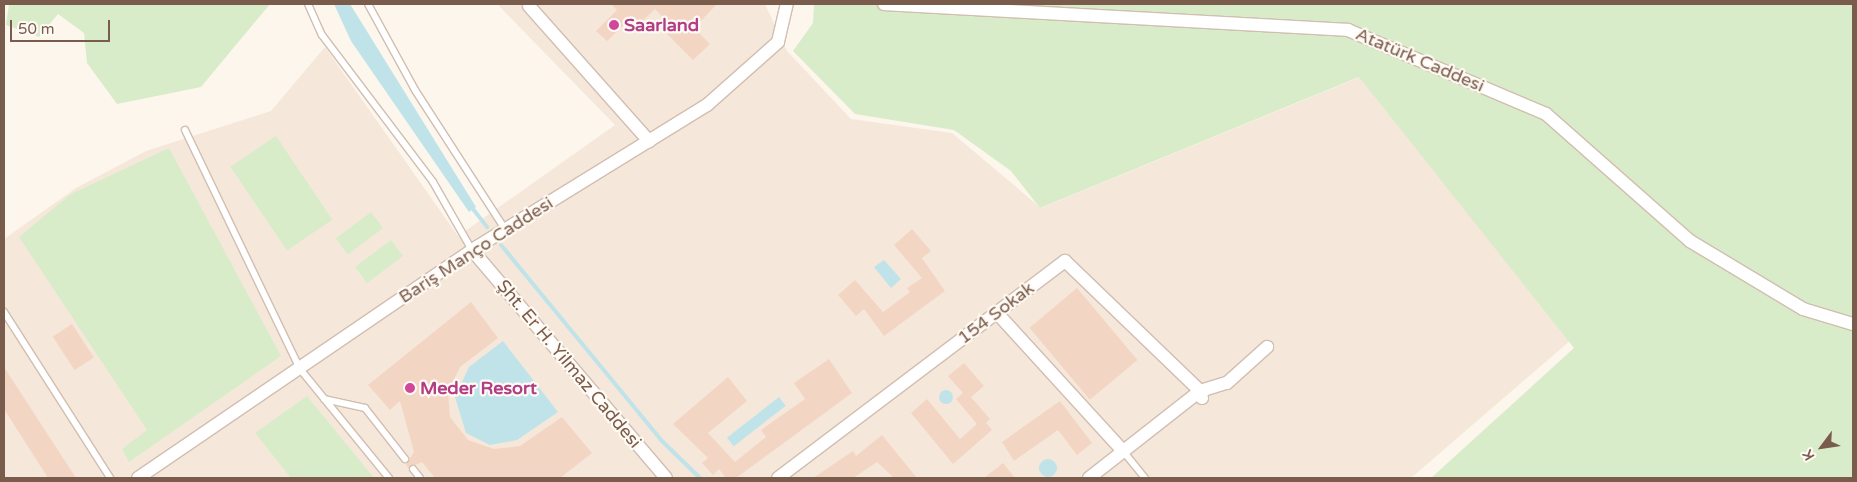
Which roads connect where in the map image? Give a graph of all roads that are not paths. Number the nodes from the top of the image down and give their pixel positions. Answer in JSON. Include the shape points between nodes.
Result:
{"nodes":[{"id":1,"x":308,"y":4,"type":"edge"},
{"id":2,"x":368,"y":4,"type":"edge"},
{"id":3,"x":787,"y":4,"type":"edge"},
{"id":4,"x":884,"y":4,"type":"edge"},
{"id":5,"x":529,"y":6,"type":"dead end"},
{"id":6,"x":186,"y":130,"type":"dead end"},
{"id":7,"x":649,"y":141,"type":"junction"},
{"id":8,"x":505,"y":229,"type":"junction"},
{"id":9,"x":472,"y":250,"type":"junction"},
{"id":10,"x":4,"y":312,"type":"edge"},
{"id":11,"x":997,"y":312,"type":"junction"},
{"id":12,"x":1853,"y":324,"type":"edge"},
{"id":13,"x":1268,"y":347,"type":"dead end"},
{"id":14,"x":300,"y":369,"type":"junction"},
{"id":15,"x":1201,"y":394,"type":"junction"},
{"id":16,"x":324,"y":399,"type":"junction"},
{"id":17,"x":1123,"y":451,"type":"junction"},
{"id":18,"x":405,"y":459,"type":"dead end"},
{"id":19,"x":413,"y":469,"type":"dead end"},
{"id":20,"x":110,"y":478,"type":"edge"},
{"id":21,"x":138,"y":478,"type":"edge"},
{"id":22,"x":388,"y":478,"type":"edge"},
{"id":23,"x":420,"y":478,"type":"edge"},
{"id":24,"x":666,"y":478,"type":"edge"},
{"id":25,"x":778,"y":478,"type":"edge"},
{"id":26,"x":1089,"y":478,"type":"edge"},
{"id":27,"x":1145,"y":478,"type":"edge"}],
"edges":[{"from":1,"to":9,"type":"lane","via":[[322,34],[434,182]]},
{"from":2,"to":8,"type":"lane","via":[[415,90]]},
{"from":3,"to":7,"type":"street","name":"Bariş Manço Caddesi","via":[[778,42],[707,105]]},
{"from":4,"to":12,"type":"street","name":"Atatürk Caddesi","via":[[1348,30],[1546,114],[1690,240],[1803,308]]},
{"from":5,"to":7,"type":"street"},
{"from":6,"to":14,"type":"lane"},
{"from":7,"to":8,"type":"street","name":"Bariş Manço Caddesi"},
{"from":8,"to":9,"type":"street","name":"Bariş Manço Caddesi"},
{"from":9,"to":14,"type":"street","name":"Bariş Manço Caddesi"},
{"from":9,"to":24,"type":"street","name":"Şht. Er H. Yilmaz Caddesi"},
{"from":10,"to":20,"type":"lane"},
{"from":11,"to":15,"type":"street","name":"154 Sokak","via":[[1065,261]]},
{"from":11,"to":17,"type":"street"},
{"from":11,"to":25,"type":"street","name":"154 Sokak"},
{"from":13,"to":15,"type":"street","via":[[1227,383]]},
{"from":14,"to":16,"type":"lane"},
{"from":14,"to":21,"type":"street","name":"Bariş Manço Caddesi"},
{"from":15,"to":17,"type":"street"},
{"from":16,"to":18,"type":"lane","via":[[365,408]]},
{"from":16,"to":22,"type":"lane"},
{"from":17,"to":26,"type":"street"},
{"from":17,"to":27,"type":"lane"},
{"from":19,"to":23,"type":"lane"}]}
